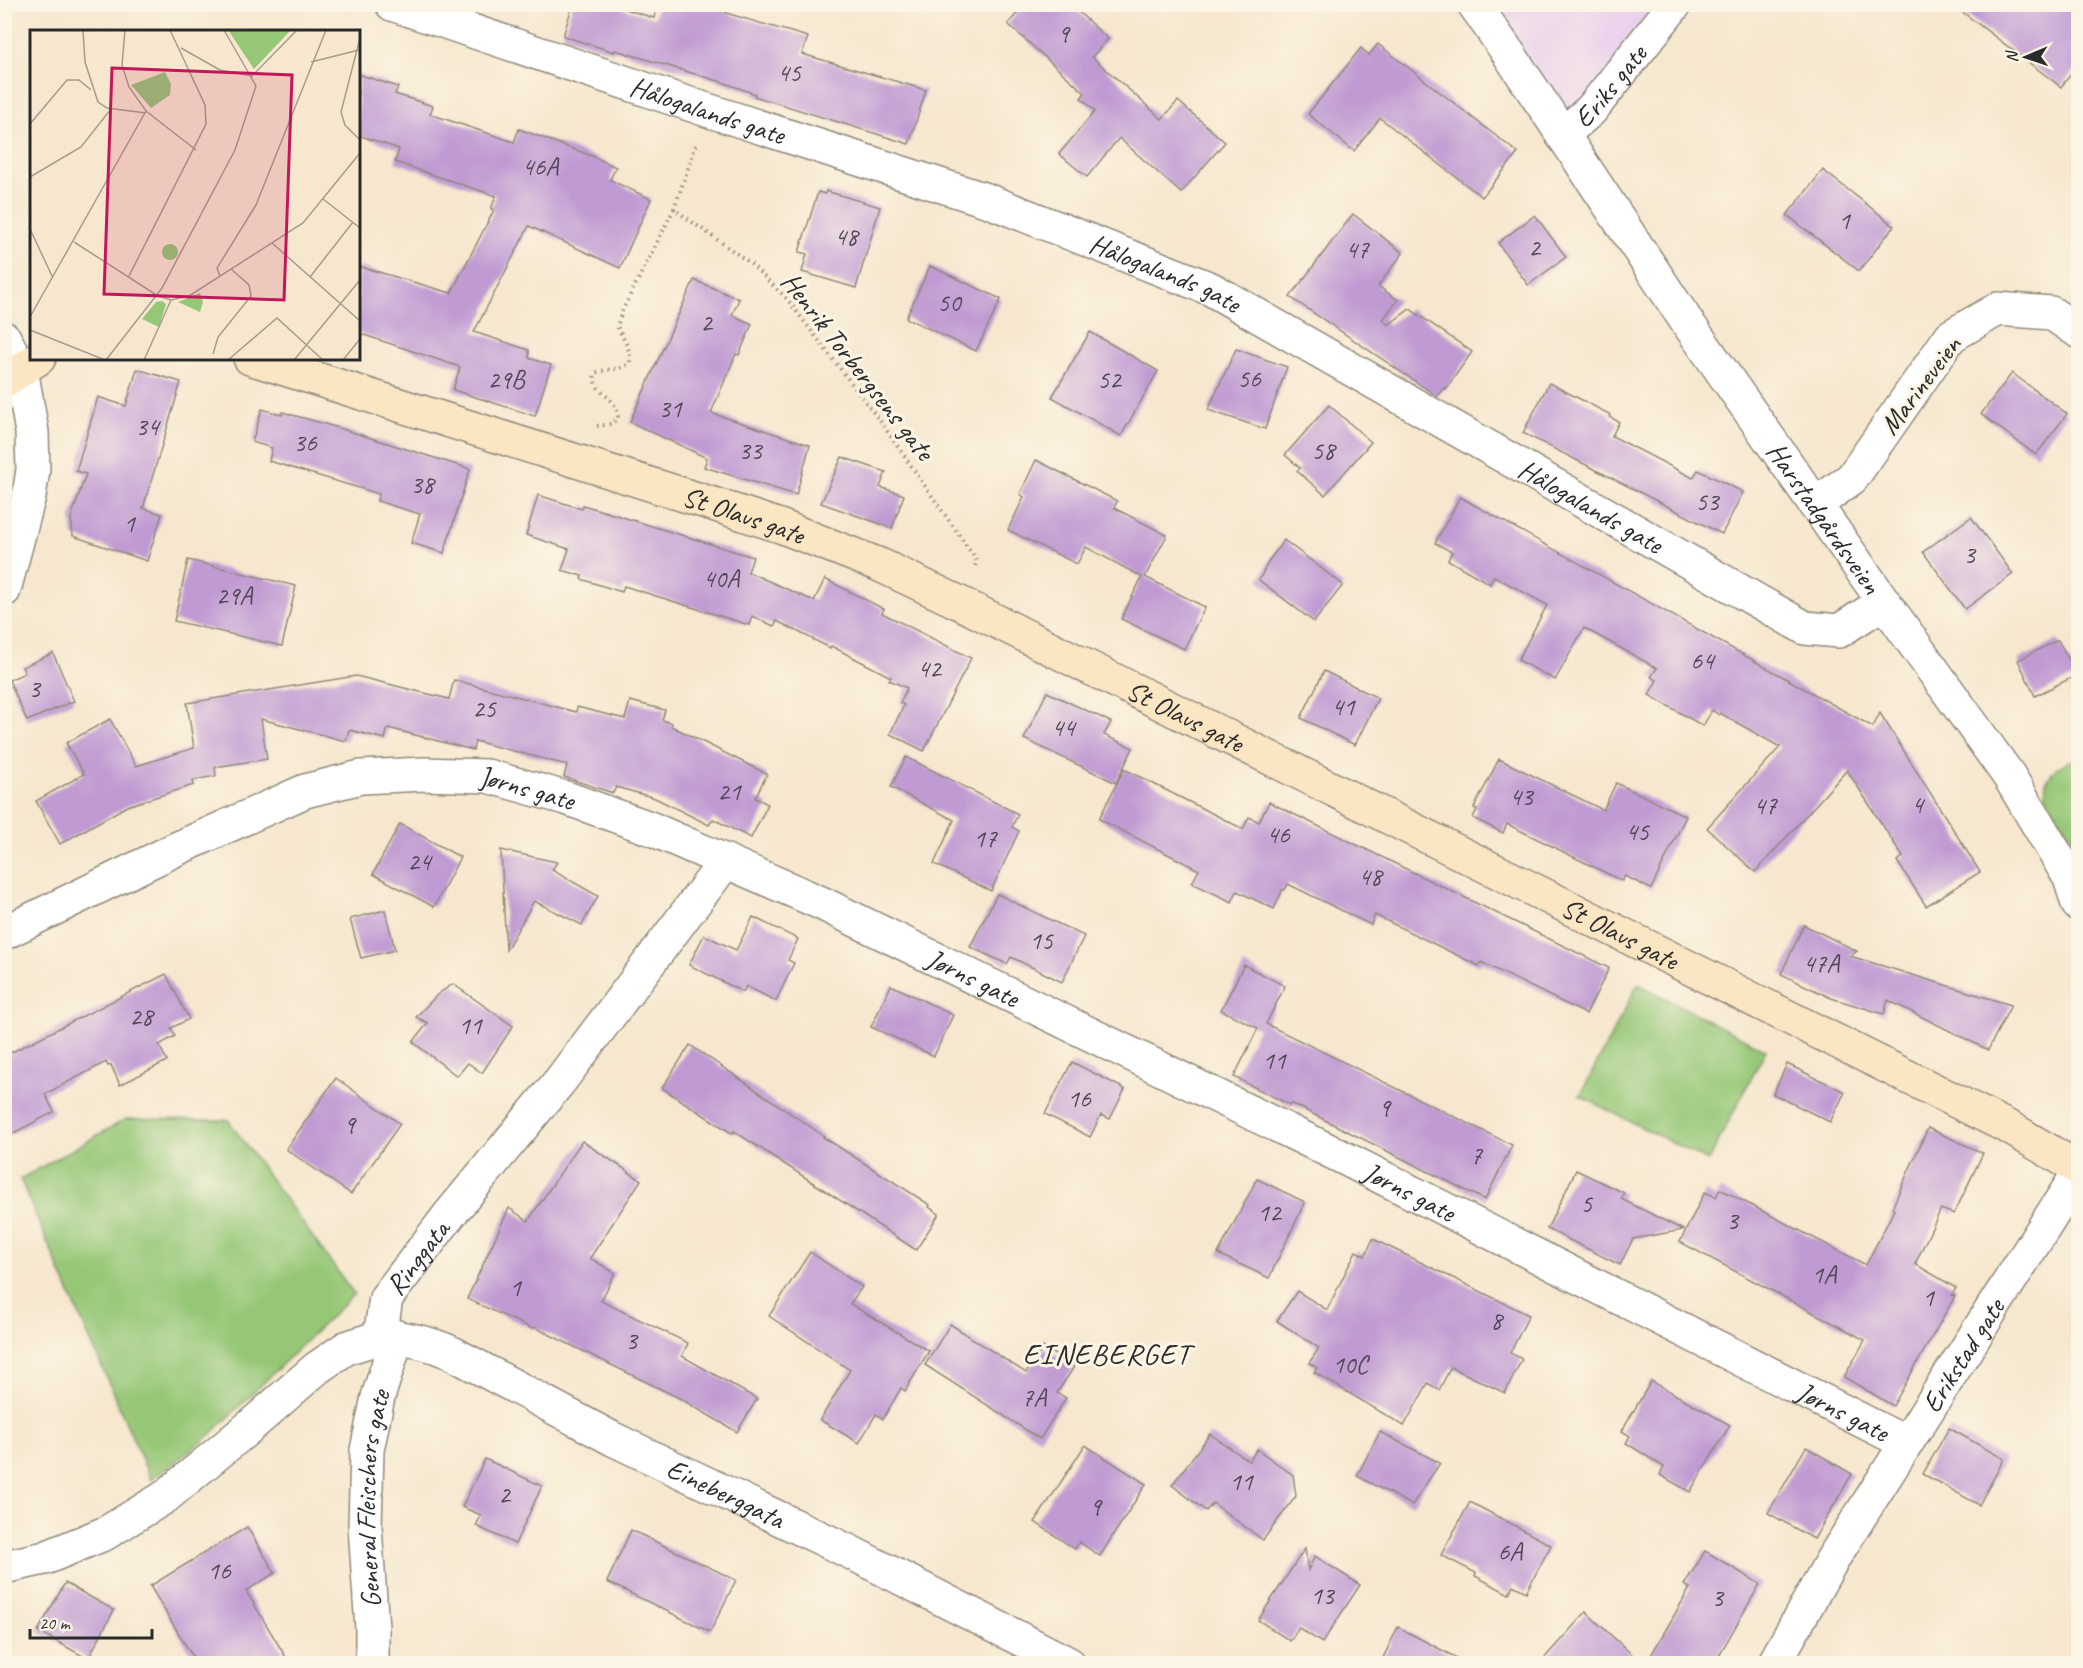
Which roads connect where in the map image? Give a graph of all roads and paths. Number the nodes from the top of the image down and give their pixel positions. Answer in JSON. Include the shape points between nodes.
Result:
{"nodes":[{"id":1,"x":392,"y":4,"type":"edge"},
{"id":2,"x":1474,"y":4,"type":"edge"},
{"id":3,"x":1675,"y":4,"type":"edge"},
{"id":4,"x":708,"y":110,"type":"junction"},
{"id":5,"x":1562,"y":135,"type":"junction"},
{"id":6,"x":674,"y":209,"type":"junction"},
{"id":7,"x":2079,"y":331,"type":"edge"},
{"id":8,"x":4,"y":338,"type":"edge"},
{"id":9,"x":256,"y":360,"type":"edge"},
{"id":10,"x":22,"y":369,"type":"edge"},
{"id":11,"x":588,"y":426,"type":"dead end"},
{"id":12,"x":1815,"y":505,"type":"junction"},
{"id":13,"x":4,"y":590,"type":"edge"},
{"id":14,"x":960,"y":603,"type":"junction"},
{"id":15,"x":1884,"y":603,"type":"junction"},
{"id":16,"x":726,"y":861,"type":"junction"},
{"id":17,"x":2079,"y":904,"type":"edge"},
{"id":18,"x":4,"y":933,"type":"edge"},
{"id":19,"x":2079,"y":1168,"type":"edge"},
{"id":20,"x":2079,"y":1173,"type":"edge"},
{"id":21,"x":389,"y":1337,"type":"junction"},
{"id":22,"x":1906,"y":1443,"type":"junction"},
{"id":23,"x":4,"y":1567,"type":"edge"},
{"id":24,"x":373,"y":1663,"type":"edge"},
{"id":25,"x":1069,"y":1664,"type":"edge"},
{"id":26,"x":1774,"y":1664,"type":"edge"}],
"edges":[{"from":1,"to":4,"type":"street","name":"Hålogalands gate"},
{"from":2,"to":5,"type":"street","name":"Harstadgårdsveien"},
{"from":3,"to":5,"type":"street","name":"Eriks gate","via":[[1592,110]]},
{"from":4,"to":6,"type":"path"},
{"from":4,"to":15,"type":"street","name":"Hålogalands gate","via":[[988,201],[1211,289],[1805,628],[1839,631]]},
{"from":5,"to":12,"type":"street","name":"Harstadgårdsveien"},
{"from":6,"to":11,"type":"path","via":[[617,326],[627,344],[630,363],[595,373],[596,386],[614,401],[618,418],[611,424]]},
{"from":6,"to":14,"type":"path","name":"Henrik Torbergsens gate","via":[[750,263],[788,299],[880,421],[977,561]]},
{"from":7,"to":12,"type":"street","name":"Marineveien","via":[[2051,313],[1998,309],[1951,336],[1852,478]]},
{"from":8,"to":10,"type":"street"},
{"from":9,"to":14,"type":"street","name":"St Olavs gate","via":[[780,526],[880,565]]},
{"from":10,"to":13,"type":"street","via":[[32,432],[33,470]]},
{"from":12,"to":15,"type":"street","name":"Harstadgårdsveien"},
{"from":14,"to":19,"type":"street","name":"St Olavs gate","via":[[2000,1122]]},
{"from":15,"to":17,"type":"street","name":"Harstadgårdsveien","via":[[2009,776],[2070,878]]},
{"from":16,"to":18,"type":"street","name":"Jørns gate","via":[[569,799],[488,776],[361,777],[305,791]]},
{"from":16,"to":21,"type":"street","name":"Ringgata","via":[[560,1081],[386,1298]]},
{"from":16,"to":22,"type":"street","name":"Jørns gate","via":[[992,984]]},
{"from":20,"to":22,"type":"street","name":"Erikstad gate"},
{"from":21,"to":23,"type":"street","via":[[346,1348],[317,1368],[165,1497],[106,1533],[45,1558]]},
{"from":21,"to":24,"type":"street","name":"General Fleischers gate","via":[[367,1450],[365,1527]]},
{"from":21,"to":25,"type":"street","name":"Eineberggata","via":[[430,1343],[452,1353],[613,1439],[852,1553]]},
{"from":22,"to":26,"type":"street","name":"Erikstad gate","via":[[1832,1560]]}]}
